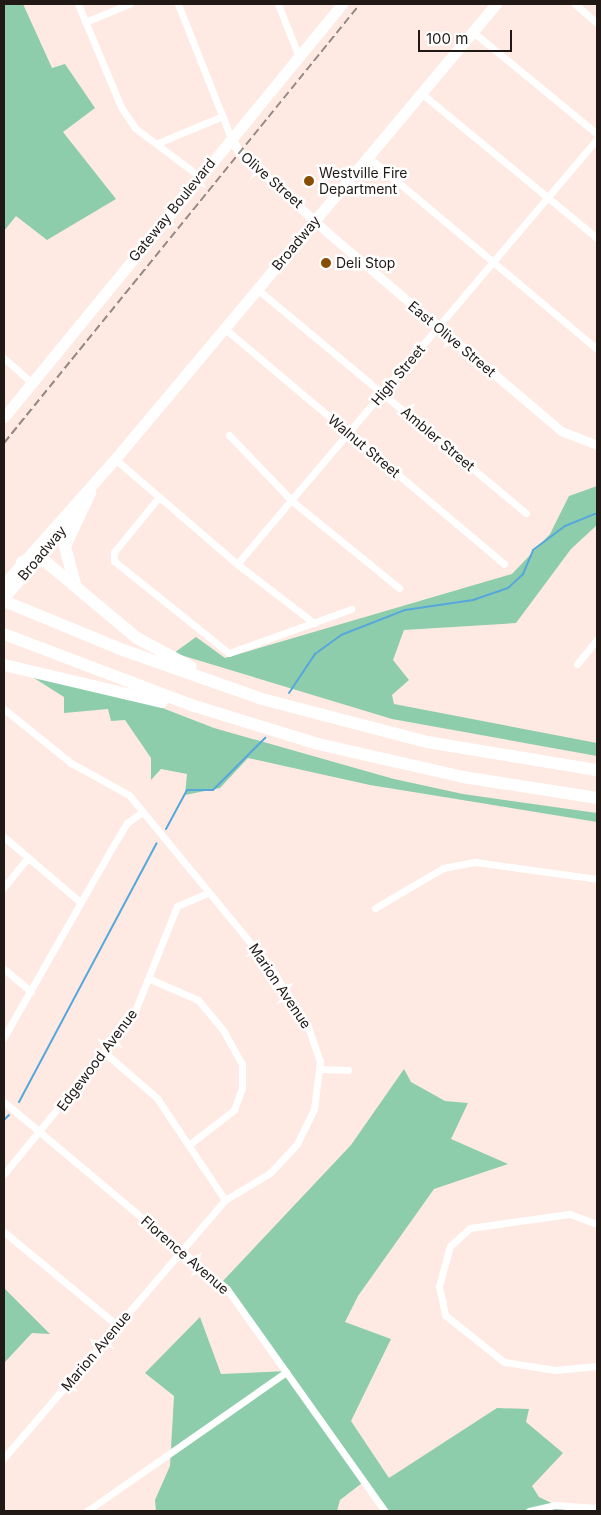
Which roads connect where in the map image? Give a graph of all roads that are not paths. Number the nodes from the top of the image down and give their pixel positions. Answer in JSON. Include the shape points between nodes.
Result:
{"nodes":[{"id":1,"x":78,"y":4,"type":"edge"},
{"id":2,"x":129,"y":4,"type":"edge"},
{"id":3,"x":178,"y":4,"type":"edge"},
{"id":4,"x":278,"y":4,"type":"edge"},
{"id":5,"x":342,"y":4,"type":"edge"},
{"id":6,"x":496,"y":4,"type":"edge"},
{"id":7,"x":575,"y":4,"type":"edge"},
{"id":8,"x":85,"y":22,"type":"junction"},
{"id":9,"x":597,"y":23,"type":"edge"},
{"id":10,"x":473,"y":32,"type":"junction"},
{"id":11,"x":300,"y":58,"type":"junction"},
{"id":12,"x":421,"y":94,"type":"junction"},
{"id":13,"x":223,"y":116,"type":"junction"},
{"id":14,"x":597,"y":134,"type":"edge"},
{"id":15,"x":231,"y":138,"type":"junction"},
{"id":16,"x":597,"y":139,"type":"edge"},
{"id":17,"x":158,"y":143,"type":"junction"},
{"id":18,"x":368,"y":157,"type":"junction"},
{"id":19,"x":199,"y":176,"type":"junction"},
{"id":20,"x":547,"y":198,"type":"junction"},
{"id":21,"x":315,"y":221,"type":"junction"},
{"id":22,"x":597,"y":238,"type":"edge"},
{"id":23,"x":492,"y":261,"type":"junction"},
{"id":24,"x":257,"y":289,"type":"junction"},
{"id":25,"x":437,"y":327,"type":"junction"},
{"id":26,"x":224,"y":328,"type":"junction"},
{"id":27,"x":597,"y":349,"type":"edge"},
{"id":28,"x":4,"y":358,"type":"edge"},
{"id":29,"x":32,"y":382,"type":"junction"},
{"id":30,"x":383,"y":393,"type":"junction"},
{"id":31,"x":4,"y":417,"type":"edge"},
{"id":32,"x":349,"y":434,"type":"junction"},
{"id":33,"x":229,"y":435,"type":"dead end"},
{"id":34,"x":597,"y":445,"type":"edge"},
{"id":35,"x":115,"y":459,"type":"junction"},
{"id":36,"x":90,"y":493,"type":"junction"},
{"id":37,"x":159,"y":497,"type":"junction"},
{"id":38,"x":292,"y":500,"type":"junction"},
{"id":39,"x":526,"y":513,"type":"dead end"},
{"id":40,"x":38,"y":558,"type":"junction"},
{"id":41,"x":22,"y":562,"type":"junction"},
{"id":42,"x":237,"y":564,"type":"junction"},
{"id":43,"x":504,"y":564,"type":"dead end"},
{"id":44,"x":4,"y":584,"type":"edge"},
{"id":45,"x":399,"y":588,"type":"dead end"},
{"id":46,"x":81,"y":592,"type":"junction"},
{"id":47,"x":4,"y":600,"type":"edge"},
{"id":48,"x":351,"y":610,"type":"dead end"},
{"id":49,"x":314,"y":623,"type":"junction"},
{"id":50,"x":4,"y":634,"type":"edge"},
{"id":51,"x":597,"y":640,"type":"edge"},
{"id":52,"x":577,"y":664,"type":"dead end"},
{"id":53,"x":4,"y":665,"type":"edge"},
{"id":54,"x":262,"y":699,"type":"junction"},
{"id":55,"x":4,"y":709,"type":"edge"},
{"id":56,"x":273,"y":731,"type":"junction"},
{"id":57,"x":597,"y":770,"type":"edge"},
{"id":58,"x":597,"y":798,"type":"edge"},
{"id":59,"x":142,"y":812,"type":"junction"},
{"id":60,"x":4,"y":837,"type":"edge"},
{"id":61,"x":28,"y":857,"type":"junction"},
{"id":62,"x":597,"y":879,"type":"edge"},
{"id":63,"x":4,"y":887,"type":"edge"},
{"id":64,"x":208,"y":893,"type":"junction"},
{"id":65,"x":80,"y":902,"type":"junction"},
{"id":66,"x":375,"y":908,"type":"dead end"},
{"id":67,"x":4,"y":970,"type":"edge"},
{"id":68,"x":150,"y":979,"type":"junction"},
{"id":69,"x":31,"y":992,"type":"junction"},
{"id":70,"x":4,"y":1037,"type":"edge"},
{"id":71,"x":105,"y":1053,"type":"junction"},
{"id":72,"x":320,"y":1069,"type":"junction"},
{"id":73,"x":348,"y":1070,"type":"dead end"},
{"id":74,"x":4,"y":1102,"type":"edge"},
{"id":75,"x":39,"y":1132,"type":"junction"},
{"id":76,"x":190,"y":1144,"type":"junction"},
{"id":77,"x":4,"y":1174,"type":"edge"},
{"id":78,"x":224,"y":1200,"type":"junction"},
{"id":79,"x":597,"y":1224,"type":"edge"},
{"id":80,"x":4,"y":1232,"type":"edge"},
{"id":81,"x":180,"y":1248,"type":"junction"},
{"id":82,"x":118,"y":1326,"type":"junction"},
{"id":83,"x":597,"y":1366,"type":"edge"},
{"id":84,"x":286,"y":1372,"type":"junction"},
{"id":85,"x":4,"y":1458,"type":"edge"},
{"id":86,"x":597,"y":1508,"type":"edge"},
{"id":87,"x":87,"y":1511,"type":"edge"},
{"id":88,"x":385,"y":1511,"type":"edge"},
{"id":89,"x":529,"y":1511,"type":"edge"}],
"edges":[{"from":1,"to":8,"type":"street"},
{"from":2,"to":8,"type":"street"},
{"from":3,"to":13,"type":"street"},
{"from":4,"to":11,"type":"street"},
{"from":5,"to":11,"type":"main road","name":"Gateway Boulevard"},
{"from":6,"to":10,"type":"main road","name":"Broadway"},
{"from":7,"to":9,"type":"street"},
{"from":8,"to":17,"type":"street","via":[[121,107],[135,128]]},
{"from":10,"to":12,"type":"main road","name":"Broadway"},
{"from":10,"to":14,"type":"street"},
{"from":11,"to":15,"type":"main road","name":"Gateway Boulevard"},
{"from":12,"to":18,"type":"main road","name":"Broadway"},
{"from":12,"to":20,"type":"street"},
{"from":13,"to":15,"type":"street"},
{"from":13,"to":17,"type":"street"},
{"from":15,"to":19,"type":"main road","name":"Gateway Boulevard"},
{"from":15,"to":21,"type":"street","name":"Olive Street","via":[[240,152]]},
{"from":16,"to":20,"type":"street","name":"High Street"},
{"from":17,"to":19,"type":"street"},
{"from":18,"to":21,"type":"main road","name":"Broadway"},
{"from":18,"to":23,"type":"street"},
{"from":19,"to":29,"type":"main road","name":"Gateway Boulevard"},
{"from":20,"to":22,"type":"street"},
{"from":20,"to":23,"type":"street","name":"High Street"},
{"from":21,"to":24,"type":"main road","name":"Broadway"},
{"from":21,"to":25,"type":"street","name":"East Olive Street"},
{"from":23,"to":25,"type":"street","name":"High Street"},
{"from":23,"to":27,"type":"street"},
{"from":24,"to":26,"type":"main road","name":"Broadway"},
{"from":24,"to":30,"type":"street","name":"Ambler Street"},
{"from":25,"to":30,"type":"street","name":"High Street"},
{"from":25,"to":34,"type":"street","name":"East Olive Street","via":[[561,431]]},
{"from":26,"to":32,"type":"street","name":"Walnut Street"},
{"from":26,"to":35,"type":"main road","name":"Broadway"},
{"from":28,"to":29,"type":"street"},
{"from":29,"to":31,"type":"main road","name":"Gateway Boulevard"},
{"from":30,"to":32,"type":"street","name":"High Street"},
{"from":30,"to":39,"type":"street","name":"Ambler Street"},
{"from":32,"to":38,"type":"street","name":"High Street"},
{"from":32,"to":43,"type":"street","name":"Walnut Street"},
{"from":33,"to":38,"type":"street"},
{"from":35,"to":36,"type":"main road","name":"Broadway"},
{"from":35,"to":37,"type":"street"},
{"from":35,"to":41,"type":"main road","name":"Broadway"},
{"from":36,"to":40,"type":"main road","name":"Broadway"},
{"from":36,"to":46,"type":"highway","via":[[65,550],[69,571]]},
{"from":37,"to":42,"type":"street"},
{"from":37,"to":49,"type":"street","via":[[117,549],[114,560],[229,653]]},
{"from":38,"to":42,"type":"street","name":"High Street"},
{"from":38,"to":45,"type":"street"},
{"from":40,"to":41,"type":"highway"},
{"from":40,"to":46,"type":"highway"},
{"from":40,"to":47,"type":"main road","name":"Broadway"},
{"from":41,"to":44,"type":"main road","name":"Broadway"},
{"from":42,"to":49,"type":"street"},
{"from":46,"to":54,"type":"highway","via":[[143,642]]},
{"from":47,"to":54,"type":"highway"},
{"from":48,"to":49,"type":"street"},
{"from":50,"to":56,"type":"highway"},
{"from":51,"to":52,"type":"street"},
{"from":53,"to":56,"type":"highway"},
{"from":54,"to":57,"type":"highway","via":[[427,742]]},
{"from":55,"to":59,"type":"street","name":"Marion Avenue","via":[[71,763],[112,783]]},
{"from":56,"to":58,"type":"highway","via":[[436,772]]},
{"from":59,"to":64,"type":"street","name":"Marion Avenue"},
{"from":59,"to":65,"type":"street","via":[[127,823]]},
{"from":60,"to":61,"type":"street"},
{"from":61,"to":63,"type":"street"},
{"from":61,"to":65,"type":"street"},
{"from":62,"to":66,"type":"street","via":[[475,862],[443,868]]},
{"from":64,"to":68,"type":"street","name":"Edgewood Avenue","via":[[177,906]]},
{"from":64,"to":72,"type":"street","name":"Marion Avenue","via":[[258,952],[295,1004],[311,1031]]},
{"from":65,"to":69,"type":"street"},
{"from":67,"to":69,"type":"street"},
{"from":68,"to":71,"type":"street","name":"Edgewood Avenue","via":[[134,1016]]},
{"from":68,"to":76,"type":"street","via":[[198,1000],[223,1030],[242,1064],[240,1096],[234,1110]]},
{"from":69,"to":70,"type":"street"},
{"from":71,"to":75,"type":"street","name":"Edgewood Avenue"},
{"from":71,"to":76,"type":"street","via":[[157,1098]]},
{"from":72,"to":73,"type":"street"},
{"from":72,"to":78,"type":"street","name":"Marion Avenue","via":[[314,1109],[297,1144],[270,1173]]},
{"from":74,"to":75,"type":"street","name":"Florence Avenue"},
{"from":75,"to":77,"type":"street","name":"Edgewood Avenue"},
{"from":75,"to":81,"type":"street","name":"Florence Avenue"},
{"from":76,"to":78,"type":"street"},
{"from":78,"to":81,"type":"street","name":"Marion Avenue"},
{"from":79,"to":83,"type":"street","via":[[569,1214],[470,1228],[450,1246],[439,1286],[445,1315],[504,1362],[555,1370]]},
{"from":80,"to":82,"type":"street"},
{"from":81,"to":82,"type":"street","name":"Marion Avenue"},
{"from":81,"to":84,"type":"street","name":"Florence Avenue","via":[[227,1290]]},
{"from":82,"to":85,"type":"street","name":"Marion Avenue"},
{"from":84,"to":87,"type":"street"},
{"from":84,"to":88,"type":"street","name":"Florence Avenue"},
{"from":86,"to":89,"type":"street","via":[[554,1505]]}]}
